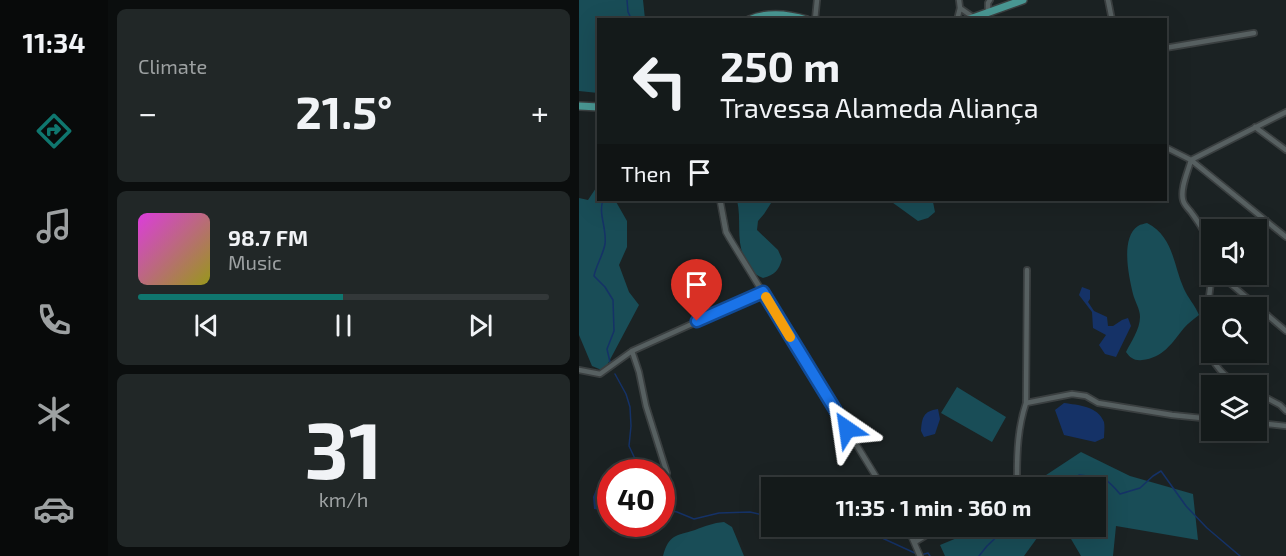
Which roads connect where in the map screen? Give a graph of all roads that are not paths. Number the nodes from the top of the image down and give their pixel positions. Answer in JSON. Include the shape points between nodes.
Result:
{"nodes":[{"id":1,"x":817,"y":0,"type":"edge"},
{"id":2,"x":959,"y":0,"type":"edge"},
{"id":3,"x":990,"y":0,"type":"edge"},
{"id":4,"x":1023,"y":0,"type":"edge"},
{"id":5,"x":1108,"y":0,"type":"edge"},
{"id":6,"x":960,"y":8,"type":"junction"},
{"id":7,"x":988,"y":12,"type":"junction"},
{"id":8,"x":756,"y":18,"type":"edge"},
{"id":9,"x":800,"y":18,"type":"edge"},
{"id":10,"x":815,"y":18,"type":"edge"},
{"id":11,"x":958,"y":18,"type":"edge"},
{"id":12,"x":970,"y":18,"type":"edge"},
{"id":13,"x":1112,"y":18,"type":"edge"},
{"id":14,"x":1254,"y":33,"type":"dead end"},
{"id":15,"x":1167,"y":48,"type":"edge"},
{"id":16,"x":579,"y":106,"type":"edge"},
{"id":17,"x":597,"y":107,"type":"edge"},
{"id":18,"x":1286,"y":112,"type":"edge"},
{"id":19,"x":1255,"y":127,"type":"junction"},
{"id":20,"x":1167,"y":148,"type":"edge"},
{"id":21,"x":1286,"y":150,"type":"edge"},
{"id":22,"x":1191,"y":160,"type":"junction"},
{"id":23,"x":720,"y":201,"type":"edge"},
{"id":24,"x":1201,"y":228,"type":"edge"},
{"id":25,"x":1286,"y":237,"type":"edge"},
{"id":26,"x":1027,"y":270,"type":"dead end"},
{"id":27,"x":1210,"y":285,"type":"edge"},
{"id":28,"x":1232,"y":285,"type":"edge"},
{"id":29,"x":763,"y":292,"type":"junction"},
{"id":30,"x":1286,"y":331,"type":"edge"},
{"id":31,"x":632,"y":351,"type":"junction"},
{"id":32,"x":579,"y":370,"type":"edge"},
{"id":33,"x":1225,"y":375,"type":"edge"},
{"id":34,"x":1267,"y":398,"type":"edge"},
{"id":35,"x":1026,"y":403,"type":"junction"},
{"id":36,"x":1286,"y":411,"type":"edge"},
{"id":37,"x":1201,"y":418,"type":"edge"},
{"id":38,"x":1267,"y":424,"type":"edge"},
{"id":39,"x":1286,"y":426,"type":"edge"},
{"id":40,"x":663,"y":459,"type":"edge"},
{"id":41,"x":876,"y":477,"type":"edge"},
{"id":42,"x":1017,"y":477,"type":"edge"},
{"id":43,"x":912,"y":537,"type":"edge"},
{"id":44,"x":926,"y":537,"type":"edge"},
{"id":45,"x":916,"y":544,"type":"junction"},
{"id":46,"x":920,"y":556,"type":"edge"}],
"edges":[{"from":1,"to":10,"type":"street"},
{"from":2,"to":6,"type":"street"},
{"from":3,"to":7,"type":"street"},
{"from":4,"to":7,"type":"main road"},
{"from":5,"to":13,"type":"street"},
{"from":6,"to":11,"type":"street"},
{"from":6,"to":12,"type":"street"},
{"from":7,"to":12,"type":"main road"},
{"from":8,"to":9,"type":"main road","via":[[771,14]]},
{"from":14,"to":15,"type":"street"},
{"from":16,"to":17,"type":"main road"},
{"from":18,"to":19,"type":"street"},
{"from":19,"to":21,"type":"street"},
{"from":19,"to":22,"type":"street"},
{"from":20,"to":22,"type":"street"},
{"from":22,"to":24,"type":"street","via":[[1183,202]]},
{"from":22,"to":25,"type":"street"},
{"from":23,"to":29,"type":"street","via":[[726,232]]},
{"from":26,"to":35,"type":"street"},
{"from":27,"to":33,"type":"street","via":[[1208,345]]},
{"from":28,"to":30,"type":"street"},
{"from":29,"to":31,"type":"street"},
{"from":29,"to":41,"type":"street"},
{"from":31,"to":32,"type":"street","via":[[600,374]]},
{"from":31,"to":40,"type":"street"},
{"from":34,"to":36,"type":"street"},
{"from":35,"to":37,"type":"street","via":[[1072,394],[1098,403]]},
{"from":35,"to":42,"type":"street","via":[[1019,432]]},
{"from":38,"to":39,"type":"street"},
{"from":43,"to":45,"type":"street"},
{"from":44,"to":45,"type":"street"},
{"from":45,"to":46,"type":"street"}]}
